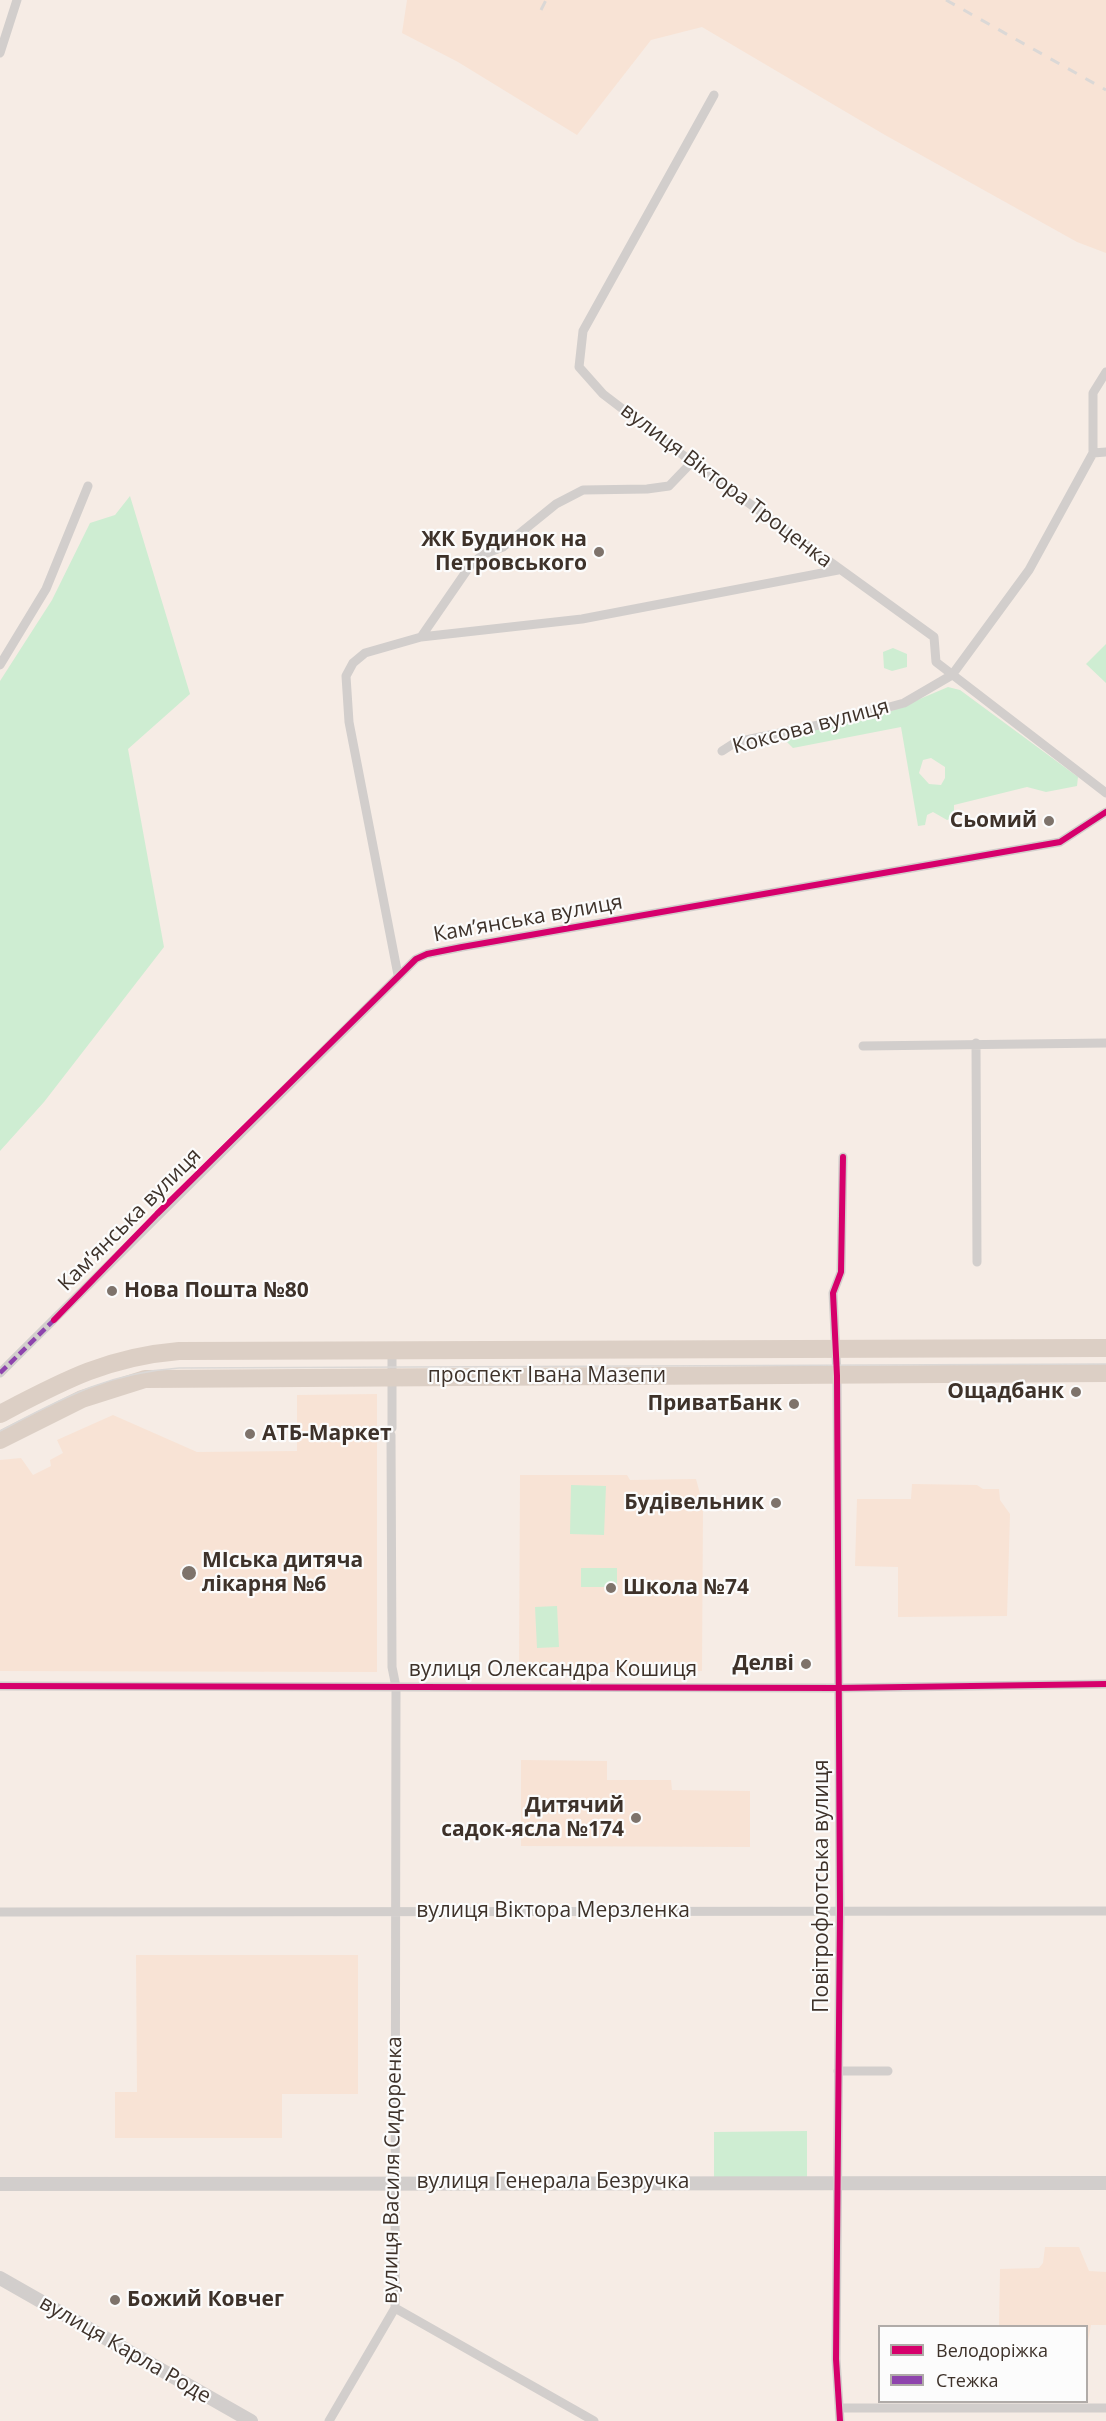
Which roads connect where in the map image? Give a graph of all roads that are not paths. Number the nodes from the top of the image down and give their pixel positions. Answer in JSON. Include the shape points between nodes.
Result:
{"nodes":[{"id":1,"x":17,"y":0,"type":"edge"},
{"id":2,"x":1,"y":39,"type":"edge"},
{"id":3,"x":0,"y":53,"type":"edge"},
{"id":4,"x":714,"y":95,"type":"dead end"},
{"id":5,"x":1106,"y":372,"type":"edge"},
{"id":6,"x":1106,"y":452,"type":"edge"},
{"id":7,"x":1093,"y":453,"type":"junction"},
{"id":8,"x":692,"y":462,"type":"junction"},
{"id":9,"x":88,"y":486,"type":"dead end"},
{"id":10,"x":838,"y":570,"type":"junction"},
{"id":11,"x":420,"y":637,"type":"junction"},
{"id":12,"x":0,"y":665,"type":"edge"},
{"id":13,"x":952,"y":675,"type":"junction"},
{"id":14,"x":722,"y":751,"type":"dead end"},
{"id":15,"x":1106,"y":793,"type":"edge"},
{"id":16,"x":1106,"y":812,"type":"edge"},
{"id":17,"x":398,"y":975,"type":"junction"},
{"id":18,"x":976,"y":1043,"type":"junction"},
{"id":19,"x":1106,"y":1043,"type":"edge"},
{"id":20,"x":863,"y":1046,"type":"dead end"},
{"id":21,"x":843,"y":1157,"type":"dead end"},
{"id":22,"x":977,"y":1262,"type":"dead end"},
{"id":23,"x":1106,"y":1348,"type":"edge"},
{"id":24,"x":392,"y":1350,"type":"junction"},
{"id":25,"x":836,"y":1350,"type":"junction"},
{"id":26,"x":0,"y":1373,"type":"edge"},
{"id":27,"x":1106,"y":1373,"type":"edge"},
{"id":28,"x":392,"y":1376,"type":"junction"},
{"id":29,"x":837,"y":1376,"type":"junction"},
{"id":30,"x":0,"y":1414,"type":"edge"},
{"id":31,"x":0,"y":1440,"type":"edge"},
{"id":32,"x":1106,"y":1684,"type":"edge"},
{"id":33,"x":0,"y":1686,"type":"edge"},
{"id":34,"x":396,"y":1687,"type":"junction"},
{"id":35,"x":837,"y":1688,"type":"junction"},
{"id":36,"x":394,"y":1911,"type":"junction"},
{"id":37,"x":840,"y":1911,"type":"junction"},
{"id":38,"x":1106,"y":1911,"type":"edge"},
{"id":39,"x":0,"y":1912,"type":"edge"},
{"id":40,"x":888,"y":2071,"type":"dead end"},
{"id":41,"x":838,"y":2072,"type":"junction"},
{"id":42,"x":396,"y":2182,"type":"junction"},
{"id":43,"x":840,"y":2183,"type":"junction"},
{"id":44,"x":1106,"y":2183,"type":"edge"},
{"id":45,"x":0,"y":2184,"type":"edge"},
{"id":46,"x":0,"y":2278,"type":"edge"},
{"id":47,"x":395,"y":2308,"type":"junction"},
{"id":48,"x":839,"y":2408,"type":"junction"},
{"id":49,"x":1106,"y":2408,"type":"edge"},
{"id":50,"x":251,"y":2421,"type":"edge"},
{"id":51,"x":329,"y":2421,"type":"edge"},
{"id":52,"x":594,"y":2421,"type":"edge"},
{"id":53,"x":840,"y":2421,"type":"edge"}],
"edges":[{"from":1,"to":2,"type":"street"},
{"from":2,"to":3,"type":"street"},
{"from":4,"to":8,"type":"street","name":"вулиця Віктора Троценка","via":[[583,331],[579,367],[603,394]]},
{"from":5,"to":7,"type":"street","name":"Коксова вулиця","via":[[1093,393]]},
{"from":6,"to":7,"type":"street"},
{"from":7,"to":13,"type":"street","name":"Коксова вулиця","via":[[1029,570]]},
{"from":8,"to":10,"type":"street","name":"вулиця Віктора Троценка"},
{"from":8,"to":11,"type":"street","via":[[669,486],[583,490],[556,504],[503,547],[472,563]]},
{"from":9,"to":12,"type":"street","via":[[46,589]]},
{"from":10,"to":11,"type":"street","via":[[582,620]]},
{"from":10,"to":13,"type":"street","name":"вулиця Віктора Троценка","via":[[934,637],[936,662]]},
{"from":11,"to":17,"type":"street","via":[[365,653],[346,676],[349,723]]},
{"from":13,"to":14,"type":"street","name":"Коксова вулиця","via":[[903,703],[838,722],[736,742]]},
{"from":13,"to":15,"type":"street","name":"вулиця Віктора Троценка"},
{"from":16,"to":17,"type":"street","name":"Камʼянська вулиця","via":[[1060,842],[439,952],[416,959]]},
{"from":17,"to":26,"type":"street","name":"Камʼянська вулиця"},
{"from":18,"to":19,"type":"street"},
{"from":18,"to":20,"type":"street"},
{"from":18,"to":22,"type":"street"},
{"from":21,"to":25,"type":"street","name":"Повітрофлотська вулиця","via":[[841,1272],[833,1293]]},
{"from":23,"to":25,"type":"highway","name":"проспект Івана Мазепи"},
{"from":24,"to":25,"type":"highway","name":"проспект Івана Мазепи"},
{"from":24,"to":28,"type":"street","name":"вулиця Василя Сидоренка"},
{"from":24,"to":30,"type":"highway","name":"проспект Івана Мазепи","via":[[152,1353],[70,1377]]},
{"from":25,"to":29,"type":"street","name":"Повітрофлотська вулиця"},
{"from":27,"to":29,"type":"highway","name":"проспект Івана Мазепи"},
{"from":28,"to":29,"type":"highway","name":"проспект Івана Мазепи"},
{"from":28,"to":31,"type":"highway","name":"проспект Івана Мазепи","via":[[145,1379],[82,1399]]},
{"from":28,"to":34,"type":"street","name":"вулиця Василя Сидоренка","via":[[392,1667]]},
{"from":29,"to":35,"type":"street","name":"Повітрофлотська вулиця"},
{"from":32,"to":35,"type":"street","name":"вулиця Олександра Кошиця"},
{"from":33,"to":34,"type":"street","name":"вулиця Олександра Кошиця"},
{"from":34,"to":35,"type":"street","name":"вулиця Олександра Кошиця"},
{"from":34,"to":36,"type":"street","name":"вулиця Василя Сидоренка"},
{"from":35,"to":37,"type":"street","name":"Повітрофлотська вулиця"},
{"from":36,"to":37,"type":"street","name":"вулиця Віктора Мерзленка"},
{"from":36,"to":39,"type":"street","name":"вулиця Віктора Мерзленка"},
{"from":36,"to":42,"type":"street","name":"вулиця Василя Сидоренка"},
{"from":37,"to":38,"type":"street","name":"вулиця Віктора Мерзленка"},
{"from":37,"to":41,"type":"street","name":"Повітрофлотська вулиця"},
{"from":40,"to":41,"type":"street"},
{"from":41,"to":43,"type":"street","name":"Повітрофлотська вулиця"},
{"from":42,"to":43,"type":"street","name":"вулиця Генерала Безручка"},
{"from":42,"to":45,"type":"street","name":"вулиця Генерала Безручка"},
{"from":42,"to":47,"type":"street","name":"вулиця Василя Сидоренка"},
{"from":43,"to":44,"type":"street","name":"вулиця Генерала Безручка"},
{"from":43,"to":48,"type":"street","name":"Повітрофлотська вулиця","via":[[836,2332]]},
{"from":46,"to":50,"type":"street","name":"вулиця Карла Роде"},
{"from":47,"to":51,"type":"street","name":"вулиця Василя Сидоренка"},
{"from":47,"to":52,"type":"street"},
{"from":48,"to":49,"type":"street"},
{"from":48,"to":53,"type":"street","name":"Повітрофлотська вулиця"}]}
